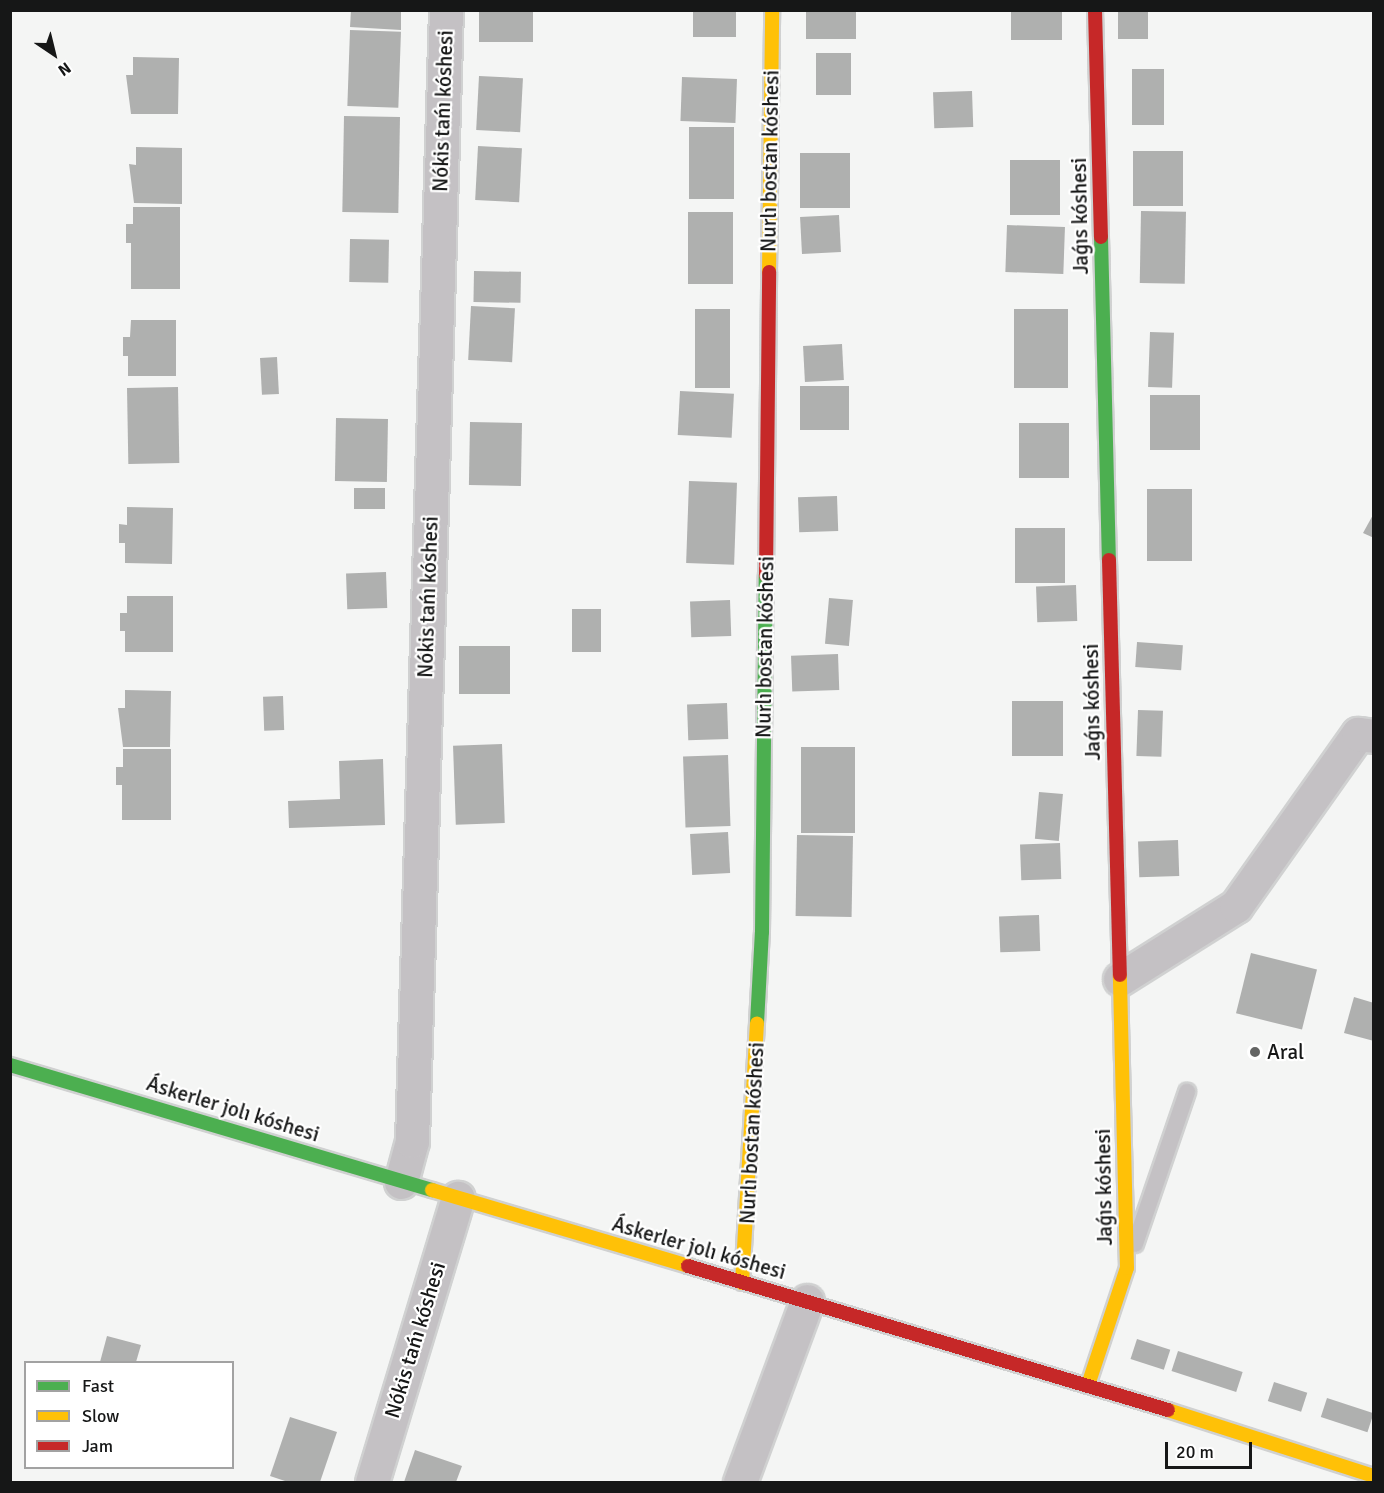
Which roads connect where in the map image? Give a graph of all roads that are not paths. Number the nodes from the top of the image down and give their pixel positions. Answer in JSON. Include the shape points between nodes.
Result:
{"nodes":[{"id":1,"x":446,"y":10,"type":"edge"},
{"id":2,"x":772,"y":10,"type":"edge"},
{"id":3,"x":1095,"y":10,"type":"edge"},
{"id":4,"x":1366,"y":735,"type":"edge"},
{"id":5,"x":1120,"y":979,"type":"junction"},
{"id":6,"x":10,"y":1065,"type":"edge"},
{"id":7,"x":1187,"y":1092,"type":"dead end"},
{"id":8,"x":401,"y":1182,"type":"junction"},
{"id":9,"x":458,"y":1198,"type":"junction"},
{"id":10,"x":1127,"y":1268,"type":"junction"},
{"id":11,"x":742,"y":1283,"type":"junction"},
{"id":12,"x":807,"y":1301,"type":"junction"},
{"id":13,"x":1088,"y":1386,"type":"junction"},
{"id":14,"x":1374,"y":1476,"type":"edge"},
{"id":15,"x":372,"y":1482,"type":"edge"},
{"id":16,"x":740,"y":1482,"type":"edge"}],
"edges":[{"from":1,"to":8,"type":"street","name":"Nókis tańı kóshesi","via":[[412,1141]]},
{"from":2,"to":11,"type":"street","name":"Nurlı bostan kóshesi","via":[[762,932]]},
{"from":3,"to":5,"type":"street","name":"Jaǵıs kóshesi"},
{"from":4,"to":5,"type":"street","via":[[1236,906]]},
{"from":5,"to":10,"type":"street","name":"Jaǵıs kóshesi"},
{"from":6,"to":8,"type":"street","name":"Áskerler jolı kóshesi"},
{"from":7,"to":10,"type":"lane"},
{"from":8,"to":9,"type":"street","name":"Áskerler jolı kóshesi"},
{"from":9,"to":11,"type":"street","name":"Áskerler jolı kóshesi"},
{"from":9,"to":15,"type":"street","name":"Nókis tańı kóshesi"},
{"from":10,"to":13,"type":"street","name":"Jaǵıs kóshesi"},
{"from":11,"to":12,"type":"street","name":"Áskerler jolı kóshesi"},
{"from":12,"to":13,"type":"street","name":"Áskerler jolı kóshesi"},
{"from":12,"to":16,"type":"street"},
{"from":13,"to":14,"type":"street","name":"Áskerler jolı kóshesi"}]}
